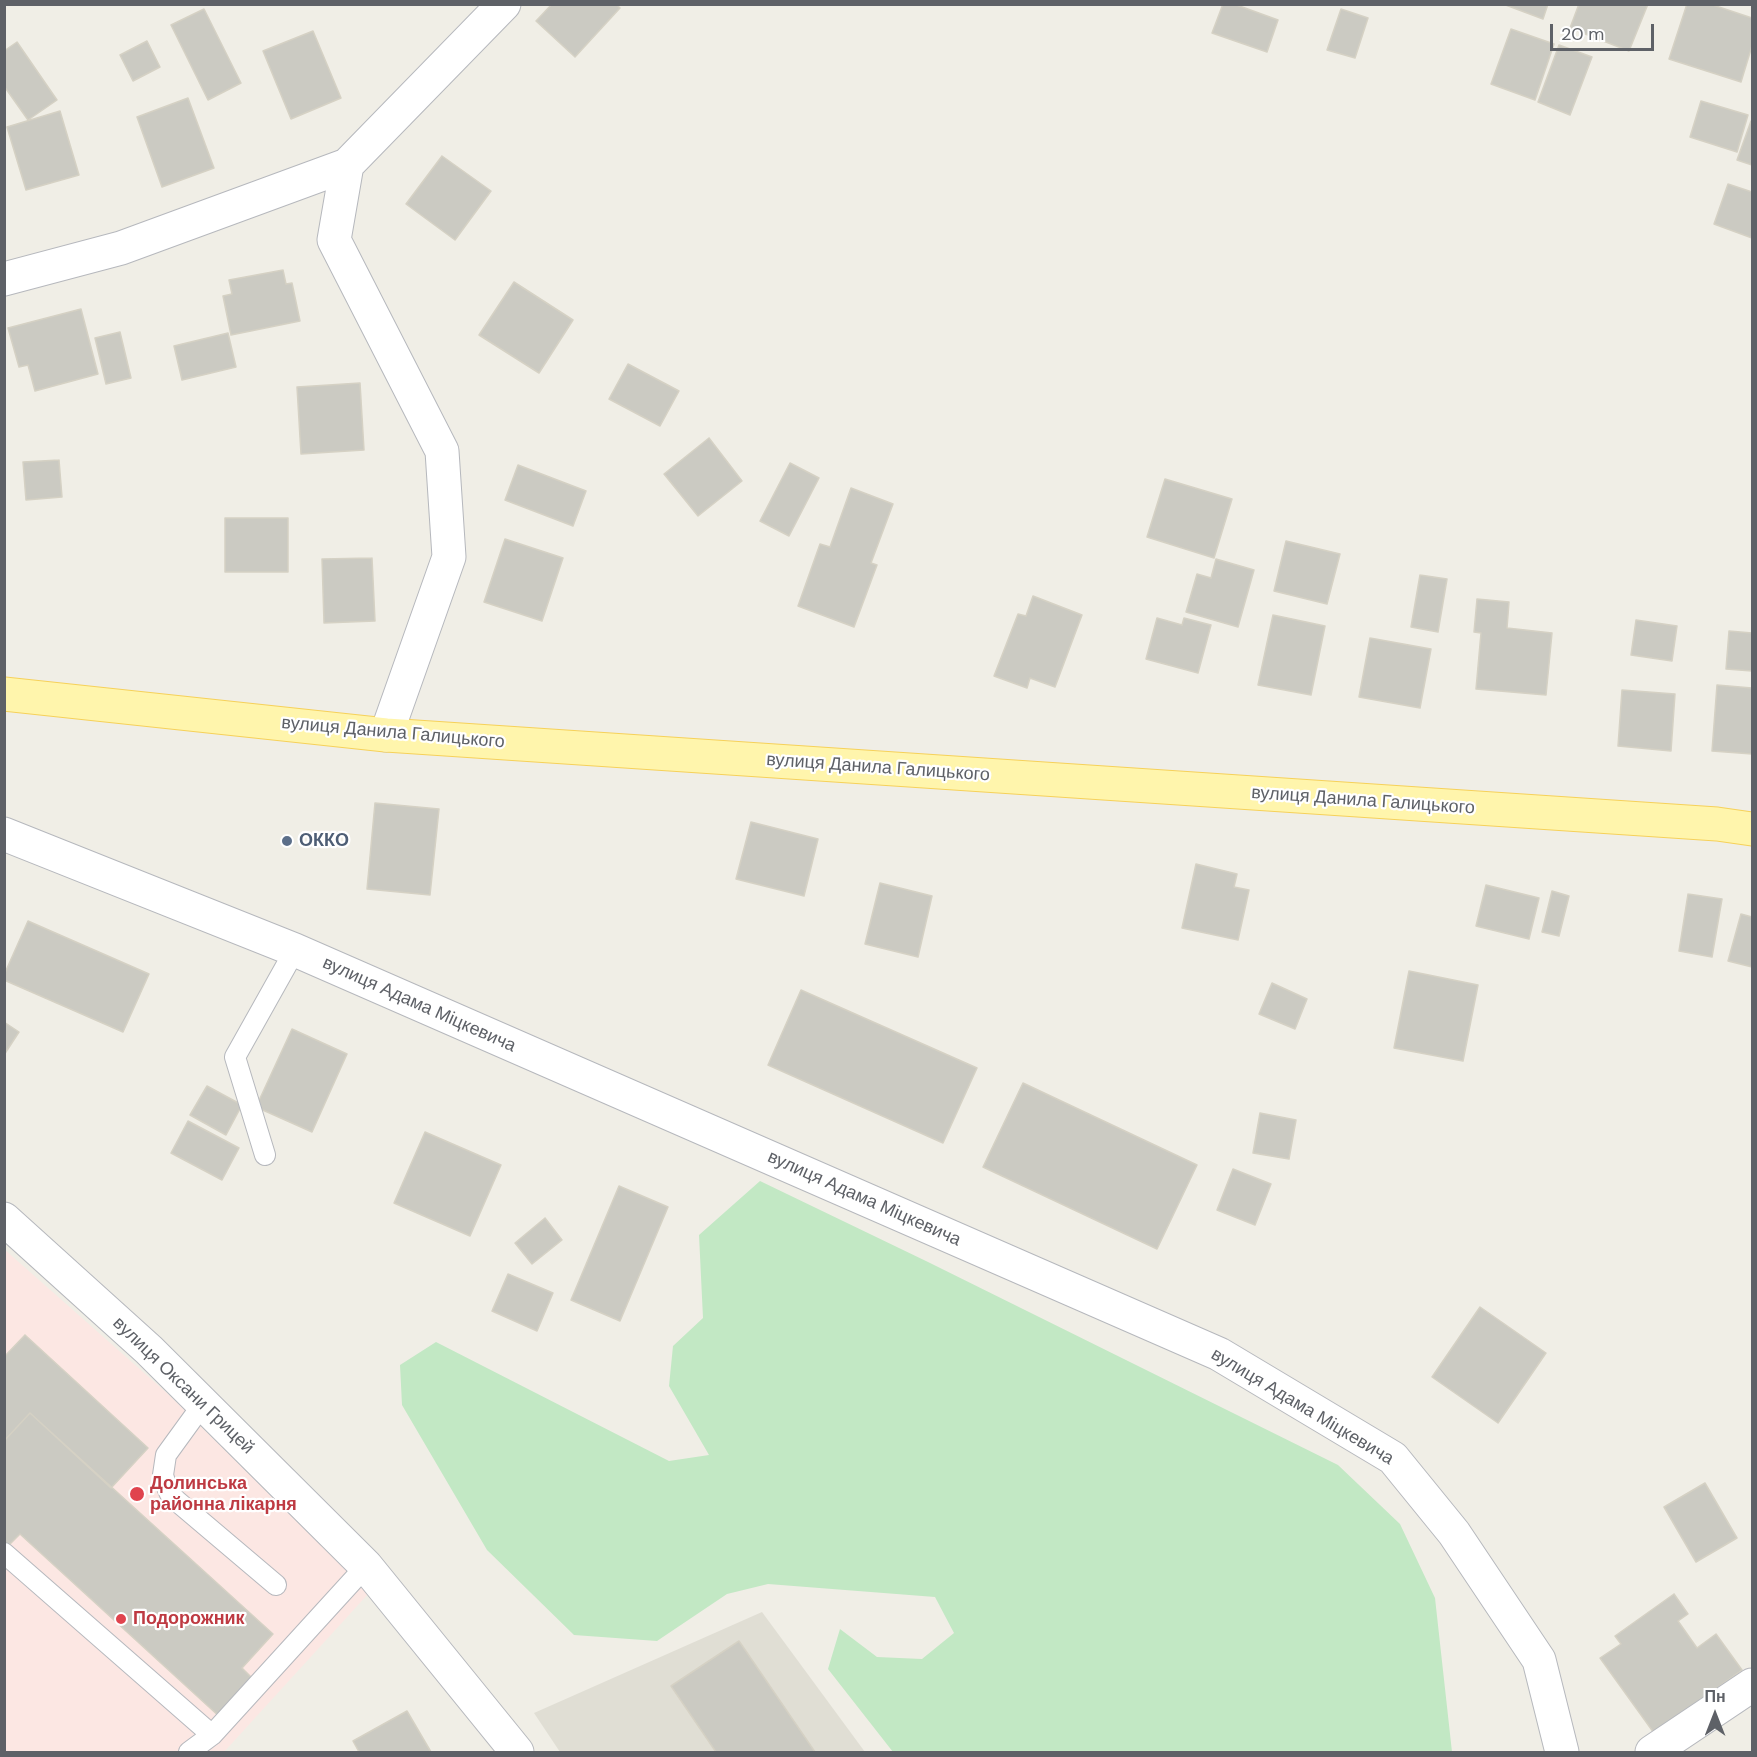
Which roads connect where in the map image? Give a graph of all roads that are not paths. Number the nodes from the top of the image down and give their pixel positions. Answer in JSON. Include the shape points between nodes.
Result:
{"nodes":[{"id":1,"x":504,"y":4,"type":"edge"},
{"id":2,"x":347,"y":165,"type":"junction"},
{"id":3,"x":4,"y":279,"type":"edge"},
{"id":4,"x":4,"y":694,"type":"edge"},
{"id":5,"x":386,"y":735,"type":"junction"},
{"id":6,"x":1752,"y":829,"type":"edge"},
{"id":7,"x":4,"y":834,"type":"edge"},
{"id":8,"x":295,"y":950,"type":"junction"},
{"id":9,"x":265,"y":1155,"type":"dead end"},
{"id":10,"x":4,"y":1219,"type":"edge"},
{"id":11,"x":203,"y":1404,"type":"junction"},
{"id":12,"x":4,"y":1553,"type":"edge"},
{"id":13,"x":366,"y":1566,"type":"junction"},
{"id":14,"x":276,"y":1585,"type":"dead end"},
{"id":15,"x":1752,"y":1685,"type":"edge"},
{"id":16,"x":212,"y":1734,"type":"junction"},
{"id":17,"x":189,"y":1752,"type":"edge"},
{"id":18,"x":517,"y":1752,"type":"edge"},
{"id":19,"x":1562,"y":1752,"type":"edge"},
{"id":20,"x":1652,"y":1752,"type":"edge"}],
"edges":[{"from":1,"to":2,"type":"street"},
{"from":2,"to":3,"type":"street","via":[[121,248]]},
{"from":2,"to":5,"type":"street","via":[[334,240],[442,451],[448,557]]},
{"from":4,"to":5,"type":"main road","name":"вулиця Данила Галицького"},
{"from":5,"to":6,"type":"main road","name":"вулиця Данила Галицького"},
{"from":7,"to":8,"type":"street","name":"вулиця Адама Міцкевича"},
{"from":8,"to":9,"type":"lane","via":[[235,1057]]},
{"from":8,"to":19,"type":"street","name":"вулиця Адама Міцкевича","via":[[1219,1354],[1393,1458],[1454,1533],[1539,1660]]},
{"from":10,"to":11,"type":"street","name":"вулиця Оксани Грицей"},
{"from":11,"to":13,"type":"street","name":"вулиця Оксани Грицей"},
{"from":11,"to":14,"type":"lane","via":[[166,1455],[166,1485],[178,1502]]},
{"from":12,"to":16,"type":"lane"},
{"from":13,"to":16,"type":"lane"},
{"from":13,"to":18,"type":"street","name":"вулиця Оксани Грицей"},
{"from":15,"to":20,"type":"street"},
{"from":16,"to":17,"type":"lane"}]}
